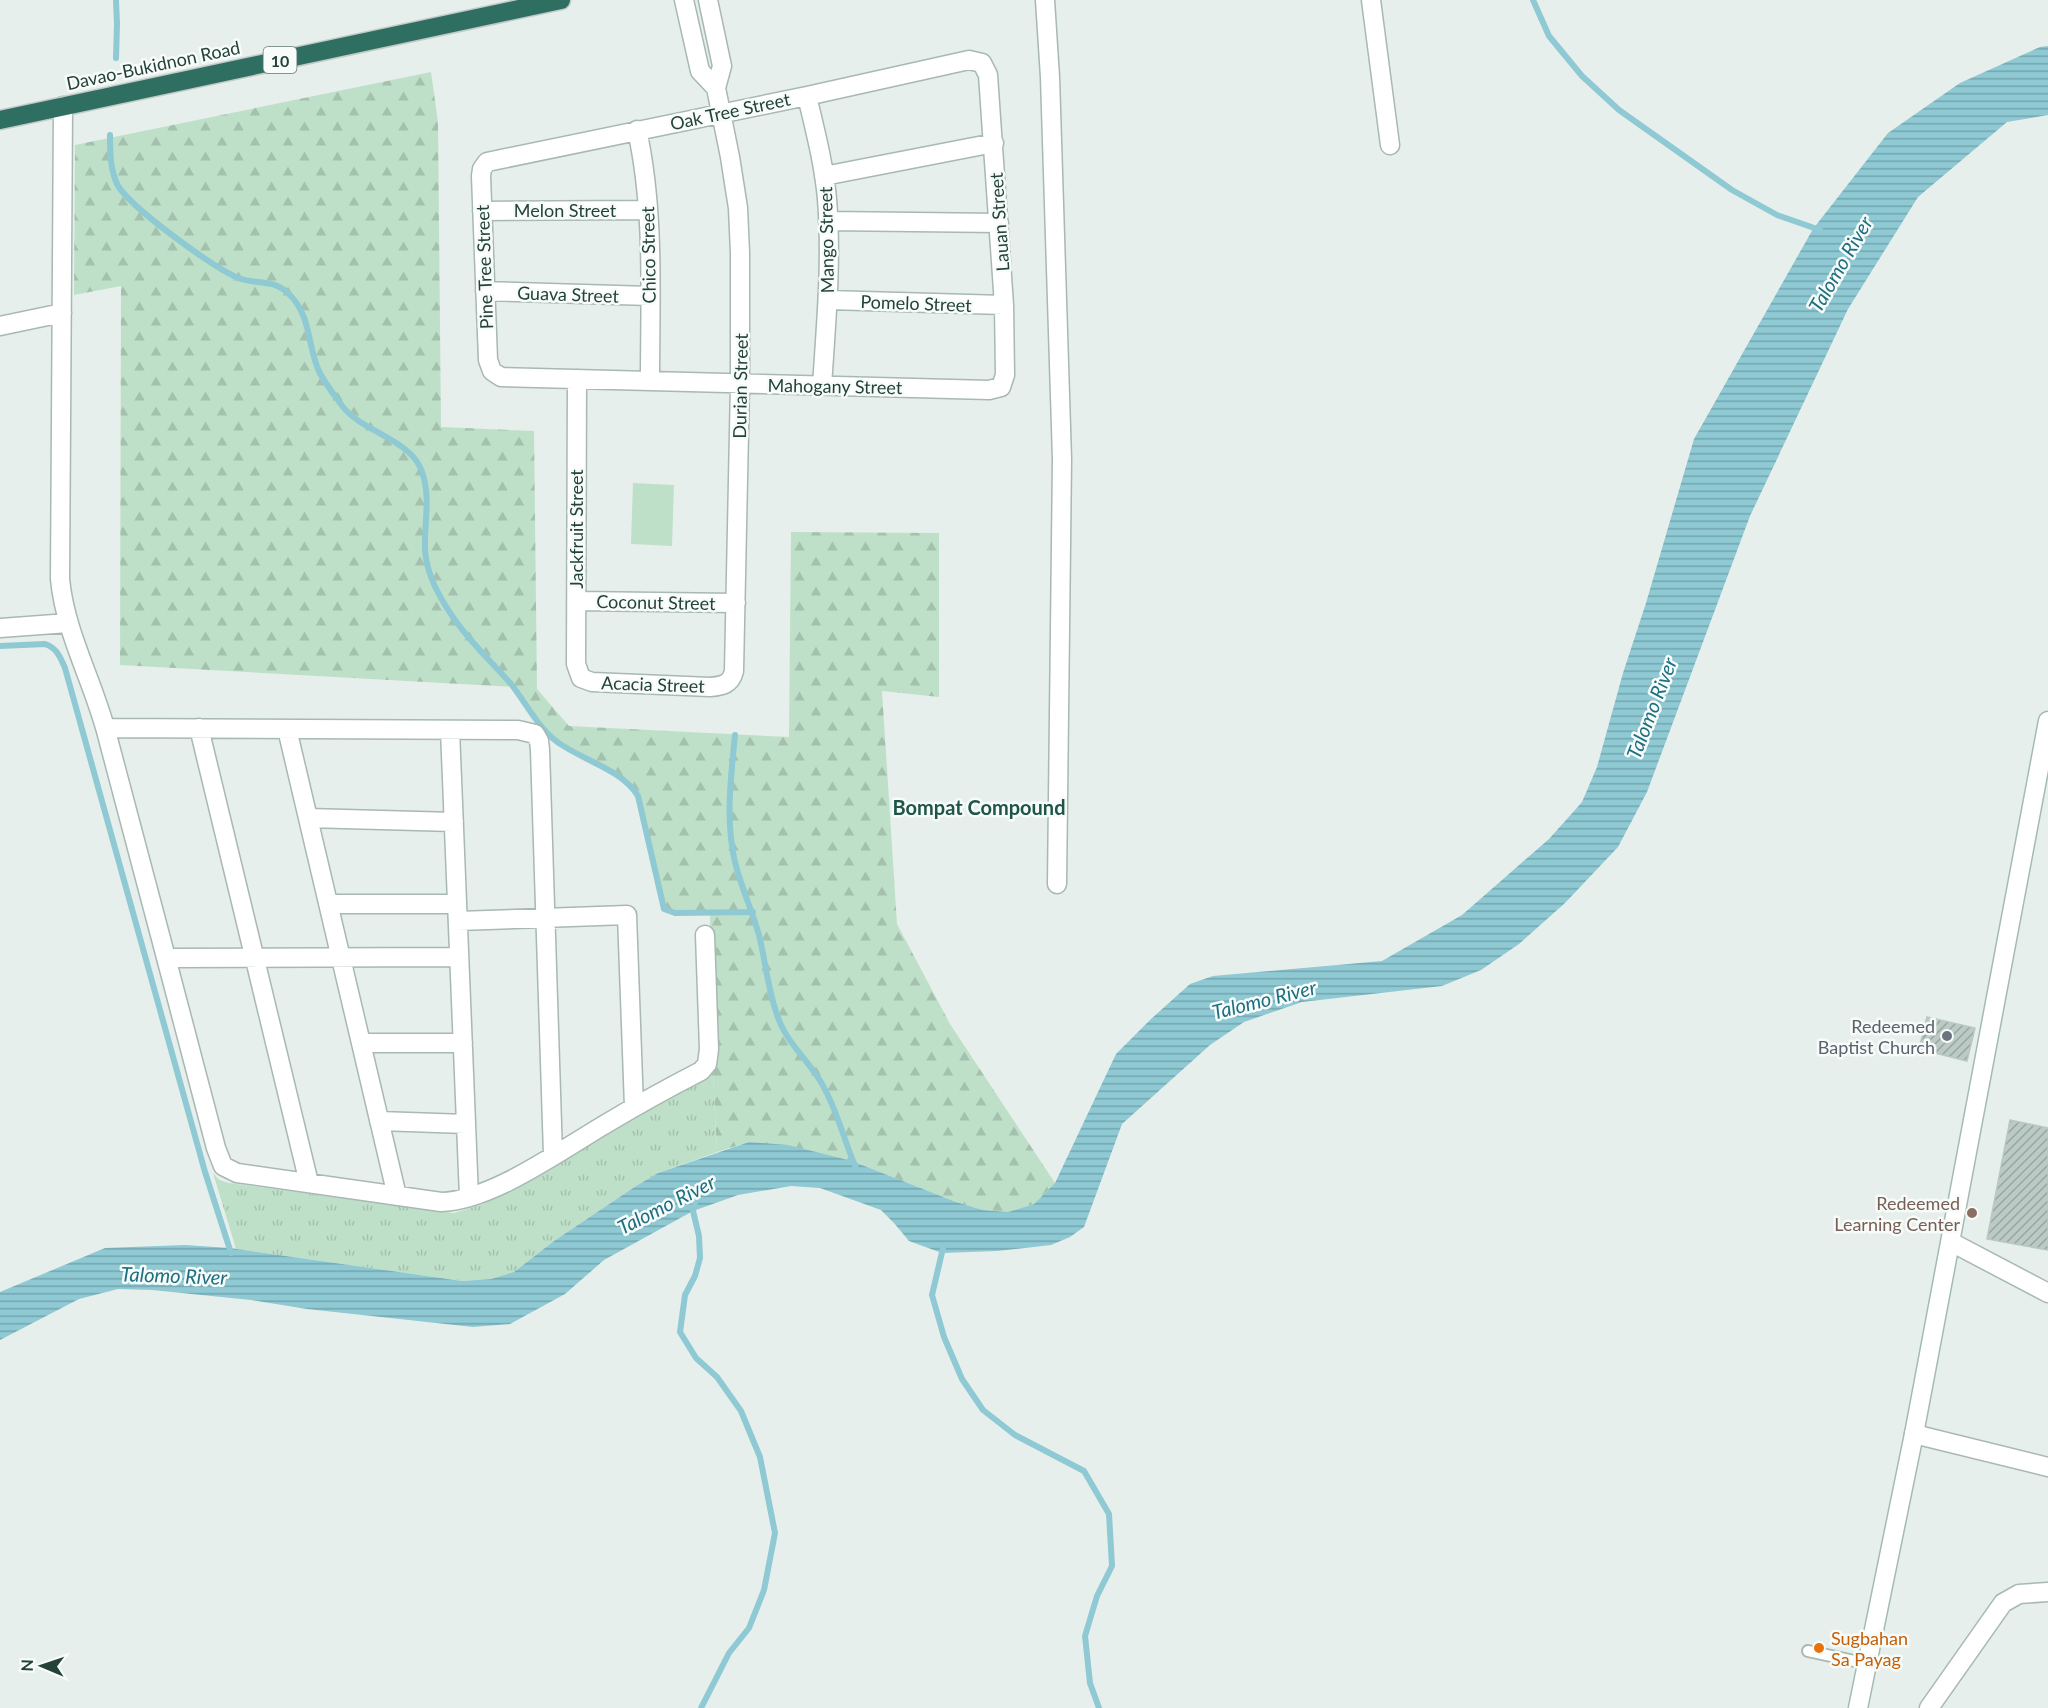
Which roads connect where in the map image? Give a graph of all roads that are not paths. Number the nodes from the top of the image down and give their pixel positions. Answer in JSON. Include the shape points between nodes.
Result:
{"nodes":[{"id":1,"x":561,"y":0,"type":"edge"},
{"id":2,"x":684,"y":0,"type":"edge"},
{"id":3,"x":708,"y":0,"type":"edge"},
{"id":4,"x":1045,"y":0,"type":"edge"},
{"id":5,"x":1371,"y":0,"type":"edge"},
{"id":6,"x":977,"y":60,"type":"joint"},
{"id":7,"x":716,"y":88,"type":"junction"},
{"id":8,"x":807,"y":96,"type":"junction"},
{"id":9,"x":63,"y":106,"type":"junction"},
{"id":10,"x":721,"y":114,"type":"junction"},
{"id":11,"x":0,"y":120,"type":"edge"},
{"id":12,"x":636,"y":130,"type":"junction"},
{"id":13,"x":994,"y":143,"type":"junction"},
{"id":14,"x":1390,"y":145,"type":"dead end"},
{"id":15,"x":484,"y":164,"type":"joint"},
{"id":16,"x":824,"y":176,"type":"junction"},
{"id":17,"x":648,"y":210,"type":"junction"},
{"id":18,"x":482,"y":211,"type":"junction"},
{"id":19,"x":828,"y":221,"type":"junction"},
{"id":20,"x":999,"y":223,"type":"junction"},
{"id":21,"x":486,"y":291,"type":"junction"},
{"id":22,"x":650,"y":296,"type":"junction"},
{"id":23,"x":828,"y":300,"type":"junction"},
{"id":24,"x":1004,"y":305,"type":"junction"},
{"id":25,"x":62,"y":313,"type":"junction"},
{"id":26,"x":0,"y":326,"type":"edge"},
{"id":27,"x":492,"y":371,"type":"joint"},
{"id":28,"x":577,"y":379,"type":"junction"},
{"id":29,"x":650,"y":381,"type":"junction"},
{"id":30,"x":740,"y":384,"type":"junction"},
{"id":31,"x":822,"y":386,"type":"junction"},
{"id":32,"x":1001,"y":387,"type":"joint"},
{"id":33,"x":576,"y":602,"type":"junction"},
{"id":34,"x":736,"y":603,"type":"junction"},
{"id":35,"x":68,"y":623,"type":"junction"},
{"id":36,"x":0,"y":628,"type":"edge"},
{"id":37,"x":580,"y":678,"type":"joint"},
{"id":38,"x":726,"y":684,"type":"joint"},
{"id":39,"x":2048,"y":721,"type":"edge"},
{"id":40,"x":105,"y":728,"type":"junction"},
{"id":41,"x":199,"y":728,"type":"junction"},
{"id":42,"x":287,"y":729,"type":"junction"},
{"id":43,"x":450,"y":730,"type":"junction"},
{"id":44,"x":308,"y":819,"type":"junction"},
{"id":45,"x":454,"y":822,"type":"junction"},
{"id":46,"x":1057,"y":884,"type":"dead end"},
{"id":47,"x":328,"y":904,"type":"junction"},
{"id":48,"x":457,"y":913,"type":"junction"},
{"id":49,"x":546,"y":918,"type":"junction"},
{"id":50,"x":705,"y":935,"type":"dead end"},
{"id":51,"x":459,"y":957,"type":"junction"},
{"id":52,"x":166,"y":958,"type":"junction"},
{"id":53,"x":255,"y":958,"type":"junction"},
{"id":54,"x":341,"y":958,"type":"junction"},
{"id":55,"x":361,"y":1043,"type":"junction"},
{"id":56,"x":463,"y":1044,"type":"junction"},
{"id":57,"x":634,"y":1107,"type":"junction"},
{"id":58,"x":379,"y":1121,"type":"junction"},
{"id":59,"x":466,"y":1124,"type":"junction"},
{"id":60,"x":553,"y":1155,"type":"junction"},
{"id":61,"x":309,"y":1183,"type":"junction"},
{"id":62,"x":397,"y":1196,"type":"junction"},
{"id":63,"x":469,"y":1197,"type":"junction"},
{"id":64,"x":1951,"y":1242,"type":"junction"},
{"id":65,"x":2048,"y":1293,"type":"edge"},
{"id":66,"x":1914,"y":1434,"type":"junction"},
{"id":67,"x":2048,"y":1467,"type":"edge"},
{"id":68,"x":2048,"y":1592,"type":"edge"},
{"id":69,"x":1808,"y":1651,"type":"dead end"},
{"id":70,"x":1868,"y":1664,"type":"junction"},
{"id":71,"x":1858,"y":1708,"type":"edge"},
{"id":72,"x":1929,"y":1708,"type":"edge"}],
"edges":[{"from":1,"to":9,"type":"highway","name":"Davao-Bukidnon Road","number":"10"},
{"from":2,"to":7,"type":"street","name":"Durian Street","via":[[700,72]]},
{"from":3,"to":7,"type":"street","name":"Durian Street","via":[[722,66]]},
{"from":4,"to":46,"type":"street","via":[[1062,459]]},
{"from":5,"to":14,"type":"street"},
{"from":6,"to":8,"type":"street","name":"Oak Tree Street"},
{"from":6,"to":13,"type":"street","name":"Lauan Street","via":[[988,75]]},
{"from":7,"to":10,"type":"street","name":"Durian Street"},
{"from":8,"to":10,"type":"street","name":"Oak Tree Street"},
{"from":8,"to":16,"type":"street","name":"Mango Street"},
{"from":9,"to":11,"type":"highway","name":"Davao-Bukidnon Road","number":"10"},
{"from":9,"to":25,"type":"street"},
{"from":10,"to":12,"type":"street","name":"Oak Tree Street"},
{"from":10,"to":30,"type":"street","name":"Durian Street","via":[[738,208]]},
{"from":12,"to":15,"type":"street","name":"Oak Tree Street"},
{"from":12,"to":17,"type":"street","name":"Chico Street"},
{"from":13,"to":16,"type":"street"},
{"from":13,"to":20,"type":"street","name":"Lauan Street"},
{"from":15,"to":18,"type":"street","name":"Pine Tree Street"},
{"from":16,"to":19,"type":"street","name":"Mango Street"},
{"from":17,"to":18,"type":"street","name":"Melon Street"},
{"from":17,"to":22,"type":"street","name":"Chico Street"},
{"from":18,"to":21,"type":"street","name":"Pine Tree Street"},
{"from":19,"to":20,"type":"street"},
{"from":19,"to":23,"type":"street","name":"Mango Street"},
{"from":20,"to":24,"type":"street","name":"Lauan Street"},
{"from":21,"to":22,"type":"street","name":"Guava Street"},
{"from":21,"to":27,"type":"street","name":"Pine Tree Street","via":[[488,360]]},
{"from":22,"to":29,"type":"street","name":"Chico Street"},
{"from":23,"to":24,"type":"street","name":"Pomelo Street"},
{"from":23,"to":31,"type":"street","name":"Mango Street"},
{"from":24,"to":32,"type":"street","name":"Lauan Street","via":[[1005,375]]},
{"from":25,"to":26,"type":"street"},
{"from":25,"to":35,"type":"street","via":[[60,579]]},
{"from":27,"to":28,"type":"street","name":"Mahogany Street","via":[[501,377]]},
{"from":28,"to":29,"type":"street","name":"Mahogany Street"},
{"from":28,"to":33,"type":"street","name":"Jackfruit Street"},
{"from":29,"to":30,"type":"street","name":"Mahogany Street"},
{"from":30,"to":31,"type":"street","name":"Mahogany Street"},
{"from":30,"to":34,"type":"street","name":"Durian Street"},
{"from":31,"to":32,"type":"street","name":"Mahogany Street","via":[[989,390]]},
{"from":33,"to":34,"type":"street","name":"Coconut Street"},
{"from":33,"to":37,"type":"street","name":"Jackfruit Street","via":[[576,664]]},
{"from":34,"to":38,"type":"street","name":"Durian Street","via":[[734,671]]},
{"from":35,"to":36,"type":"street"},
{"from":35,"to":40,"type":"street"},
{"from":37,"to":38,"type":"street","name":"Acacia Street","via":[[592,682],[710,687]]},
{"from":39,"to":64,"type":"street"},
{"from":40,"to":41,"type":"street"},
{"from":40,"to":52,"type":"street"},
{"from":41,"to":42,"type":"street"},
{"from":41,"to":53,"type":"street"},
{"from":42,"to":43,"type":"street"},
{"from":42,"to":44,"type":"street"},
{"from":43,"to":45,"type":"street"},
{"from":43,"to":49,"type":"street","via":[[527,731],[539,741]]},
{"from":44,"to":45,"type":"street"},
{"from":44,"to":47,"type":"street"},
{"from":45,"to":48,"type":"street"},
{"from":47,"to":48,"type":"street"},
{"from":47,"to":54,"type":"street"},
{"from":48,"to":49,"type":"street"},
{"from":48,"to":51,"type":"street"},
{"from":49,"to":57,"type":"street","via":[[627,915]]},
{"from":49,"to":60,"type":"street"},
{"from":50,"to":57,"type":"street","via":[[707,1064]]},
{"from":51,"to":54,"type":"street"},
{"from":51,"to":56,"type":"street"},
{"from":52,"to":53,"type":"street"},
{"from":52,"to":61,"type":"street","via":[[223,1166],[237,1173]]},
{"from":53,"to":54,"type":"street"},
{"from":53,"to":61,"type":"street"},
{"from":54,"to":55,"type":"street"},
{"from":55,"to":56,"type":"street"},
{"from":55,"to":58,"type":"street"},
{"from":56,"to":59,"type":"street"},
{"from":57,"to":60,"type":"street"},
{"from":58,"to":59,"type":"street"},
{"from":58,"to":62,"type":"street"},
{"from":59,"to":63,"type":"street"},
{"from":60,"to":63,"type":"street"},
{"from":61,"to":62,"type":"street"},
{"from":62,"to":63,"type":"street","via":[[441,1202]]},
{"from":64,"to":65,"type":"street"},
{"from":64,"to":66,"type":"street"},
{"from":66,"to":67,"type":"street"},
{"from":66,"to":70,"type":"street"},
{"from":68,"to":72,"type":"street","via":[[2019,1594],[2003,1603]]},
{"from":69,"to":70,"type":"lane"},
{"from":70,"to":71,"type":"street"}]}
